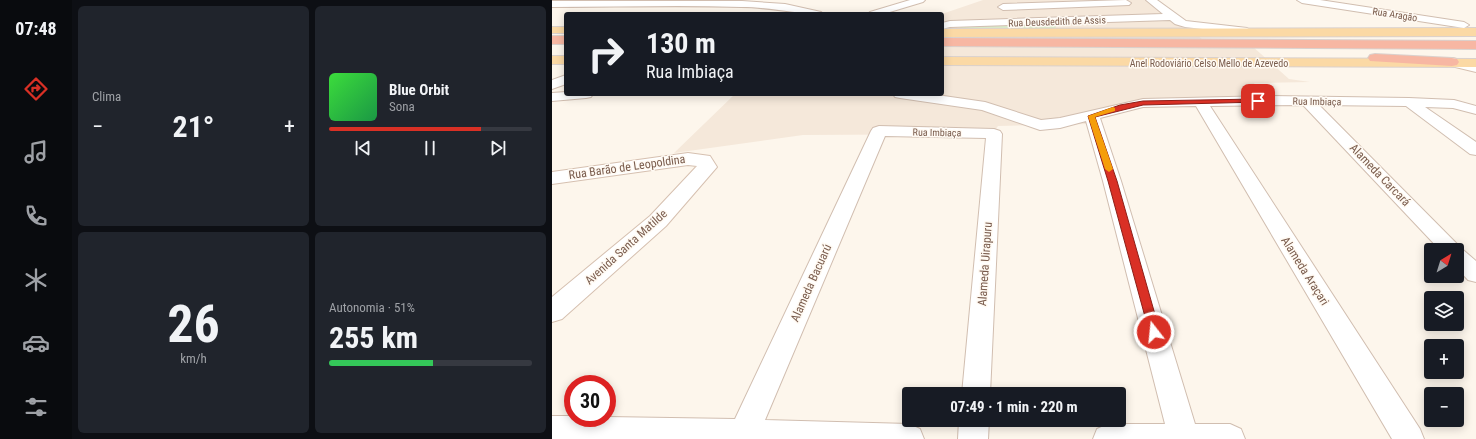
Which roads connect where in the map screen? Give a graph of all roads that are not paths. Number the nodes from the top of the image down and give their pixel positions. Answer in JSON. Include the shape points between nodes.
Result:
{"nodes":[{"id":1,"x":595,"y":0,"type":"edge"},
{"id":2,"x":644,"y":0,"type":"edge"},
{"id":3,"x":754,"y":0,"type":"edge"},
{"id":4,"x":920,"y":0,"type":"edge"},
{"id":5,"x":1151,"y":0,"type":"edge"},
{"id":6,"x":1302,"y":0,"type":"edge"},
{"id":7,"x":1124,"y":2,"type":"edge"},
{"id":8,"x":631,"y":3,"type":"junction"},
{"id":9,"x":552,"y":4,"type":"edge"},
{"id":10,"x":585,"y":4,"type":"junction"},
{"id":11,"x":742,"y":4,"type":"junction"},
{"id":12,"x":1003,"y":7,"type":"dead end"},
{"id":13,"x":566,"y":12,"type":"edge"},
{"id":14,"x":809,"y":12,"type":"edge"},
{"id":15,"x":881,"y":12,"type":"edge"},
{"id":16,"x":564,"y":13,"type":"edge"},
{"id":17,"x":559,"y":15,"type":"dead end"},
{"id":18,"x":1404,"y":15,"type":"junction"},
{"id":19,"x":1173,"y":17,"type":"junction"},
{"id":20,"x":1143,"y":18,"type":"junction"},
{"id":21,"x":1464,"y":25,"type":"junction"},
{"id":22,"x":944,"y":26,"type":"edge"},
{"id":23,"x":1476,"y":29,"type":"edge"},
{"id":24,"x":552,"y":30,"type":"edge"},
{"id":25,"x":564,"y":30,"type":"edge"},
{"id":26,"x":1476,"y":32,"type":"edge"},
{"id":27,"x":944,"y":33,"type":"edge"},
{"id":28,"x":1202,"y":33,"type":"junction"},
{"id":29,"x":1258,"y":33,"type":"junction"},
{"id":30,"x":552,"y":40,"type":"edge"},
{"id":31,"x":564,"y":40,"type":"edge"},
{"id":32,"x":944,"y":42,"type":"edge"},
{"id":33,"x":1065,"y":43,"type":"junction"},
{"id":34,"x":1476,"y":45,"type":"edge"},
{"id":35,"x":552,"y":50,"type":"edge"},
{"id":36,"x":564,"y":50,"type":"edge"},
{"id":37,"x":944,"y":51,"type":"edge"},
{"id":38,"x":1264,"y":52,"type":"junction"},
{"id":39,"x":1476,"y":53,"type":"edge"},
{"id":40,"x":552,"y":60,"type":"edge"},
{"id":41,"x":564,"y":60,"type":"edge"},
{"id":42,"x":944,"y":61,"type":"edge"},
{"id":43,"x":1452,"y":62,"type":"junction"},
{"id":44,"x":1476,"y":62,"type":"edge"},
{"id":45,"x":1476,"y":68,"type":"edge"},
{"id":46,"x":564,"y":80,"type":"edge"},
{"id":47,"x":552,"y":85,"type":"edge"},
{"id":48,"x":564,"y":96,"type":"edge"},
{"id":49,"x":914,"y":96,"type":"edge"},
{"id":50,"x":552,"y":97,"type":"edge"},
{"id":51,"x":1307,"y":101,"type":"junction"},
{"id":52,"x":1409,"y":102,"type":"junction"},
{"id":53,"x":1201,"y":103,"type":"junction"},
{"id":54,"x":1476,"y":110,"type":"edge"},
{"id":55,"x":1092,"y":116,"type":"junction"},
{"id":56,"x":879,"y":131,"type":"joint"},
{"id":57,"x":994,"y":134,"type":"joint"},
{"id":58,"x":1476,"y":150,"type":"edge"},
{"id":59,"x":703,"y":160,"type":"joint"},
{"id":60,"x":552,"y":178,"type":"edge"},
{"id":61,"x":1445,"y":243,"type":"edge"},
{"id":62,"x":1464,"y":262,"type":"edge"},
{"id":63,"x":1476,"y":274,"type":"edge"},
{"id":64,"x":557,"y":304,"type":"edge"},
{"id":65,"x":976,"y":387,"type":"edge"},
{"id":66,"x":973,"y":427,"type":"edge"},
{"id":67,"x":552,"y":430,"type":"edge"},
{"id":68,"x":743,"y":436,"type":"edge"},
{"id":69,"x":1184,"y":438,"type":"junction"},
{"id":70,"x":909,"y":439,"type":"edge"},
{"id":71,"x":972,"y":439,"type":"edge"},
{"id":72,"x":1108,"y":439,"type":"edge"},
{"id":73,"x":1230,"y":439,"type":"edge"},
{"id":74,"x":1409,"y":439,"type":"edge"}],
"edges":[{"from":1,"to":10,"type":"street"},
{"from":2,"to":8,"type":"street"},
{"from":3,"to":11,"type":"street"},
{"from":4,"to":15,"type":"street"},
{"from":5,"to":19,"type":"street"},
{"from":6,"to":18,"type":"street","name":"Rua Aragão"},
{"from":7,"to":12,"type":"street"},
{"from":7,"to":20,"type":"street"},
{"from":8,"to":10,"type":"street"},
{"from":8,"to":11,"type":"street"},
{"from":9,"to":10,"type":"street"},
{"from":10,"to":13,"type":"street"},
{"from":11,"to":14,"type":"street","via":[[785,7]]},
{"from":16,"to":17,"type":"street"},
{"from":18,"to":21,"type":"street","name":"Rua Aragão"},
{"from":18,"to":21,"type":"street","via":[[1426,10]]},
{"from":19,"to":20,"type":"street","name":"Rua Deusdedith de Assis"},
{"from":19,"to":29,"type":"street","via":[[1185,24]]},
{"from":20,"to":22,"type":"street","name":"Rua Deusdedith de Assis"},
{"from":21,"to":23,"type":"street"},
{"from":24,"to":25,"type":"main road"},
{"from":26,"to":29,"type":"main road"},
{"from":27,"to":28,"type":"main road"},
{"from":28,"to":29,"type":"main road"},
{"from":28,"to":33,"type":"highway"},
{"from":30,"to":31,"type":"highway"},
{"from":32,"to":33,"type":"highway","name":"Anel Rodoviário Celso Mello de Azevedo"},
{"from":33,"to":34,"type":"highway","name":"Anel Rodoviário Celso Mello de Azevedo"},
{"from":35,"to":36,"type":"highway"},
{"from":37,"to":38,"type":"highway","name":"Anel Rodoviário Celso Mello de Azevedo"},
{"from":38,"to":39,"type":"highway","name":"Anel Rodoviário Celso Mello de Azevedo"},
{"from":38,"to":43,"type":"highway"},
{"from":40,"to":41,"type":"main road"},
{"from":42,"to":43,"type":"main road","name":"Anel Rodoviário Celso Mello de Azevedo"},
{"from":43,"to":44,"type":"main road","name":"Anel Rodoviário Celso Mello de Azevedo"},
{"from":43,"to":45,"type":"street"},
{"from":46,"to":47,"type":"street"},
{"from":48,"to":50,"type":"street"},
{"from":49,"to":55,"type":"street","name":"Rua Imbiaça","via":[[985,106],[1040,124],[1060,123]]},
{"from":51,"to":52,"type":"street","name":"Rua Imbiaça"},
{"from":51,"to":53,"type":"street","name":"Rua Imbiaça"},
{"from":51,"to":61,"type":"street","name":"Alameda Carcará"},
{"from":52,"to":54,"type":"street","name":"Rua Imbiaça","via":[[1454,104]]},
{"from":52,"to":58,"type":"street"},
{"from":53,"to":55,"type":"street","name":"Rua Imbiaça","via":[[1143,103]]},
{"from":53,"to":74,"type":"street","name":"Alameda Araçari"},
{"from":55,"to":69,"type":"street"},
{"from":56,"to":57,"type":"street","name":"Rua Imbiaça"},
{"from":56,"to":68,"type":"street","name":"Alameda Bacuarú"},
{"from":57,"to":65,"type":"street","name":"Alameda Uirapuru"},
{"from":59,"to":60,"type":"street","name":"Rua Barão de Leopoldina","via":[[688,158]]},
{"from":59,"to":64,"type":"street","name":"Avenida Santa Matilde","via":[[707,167],[658,221]]},
{"from":62,"to":63,"type":"street"},
{"from":66,"to":71,"type":"street"},
{"from":67,"to":68,"type":"street"},
{"from":68,"to":70,"type":"street"},
{"from":69,"to":72,"type":"street"},
{"from":69,"to":73,"type":"street"}]}
